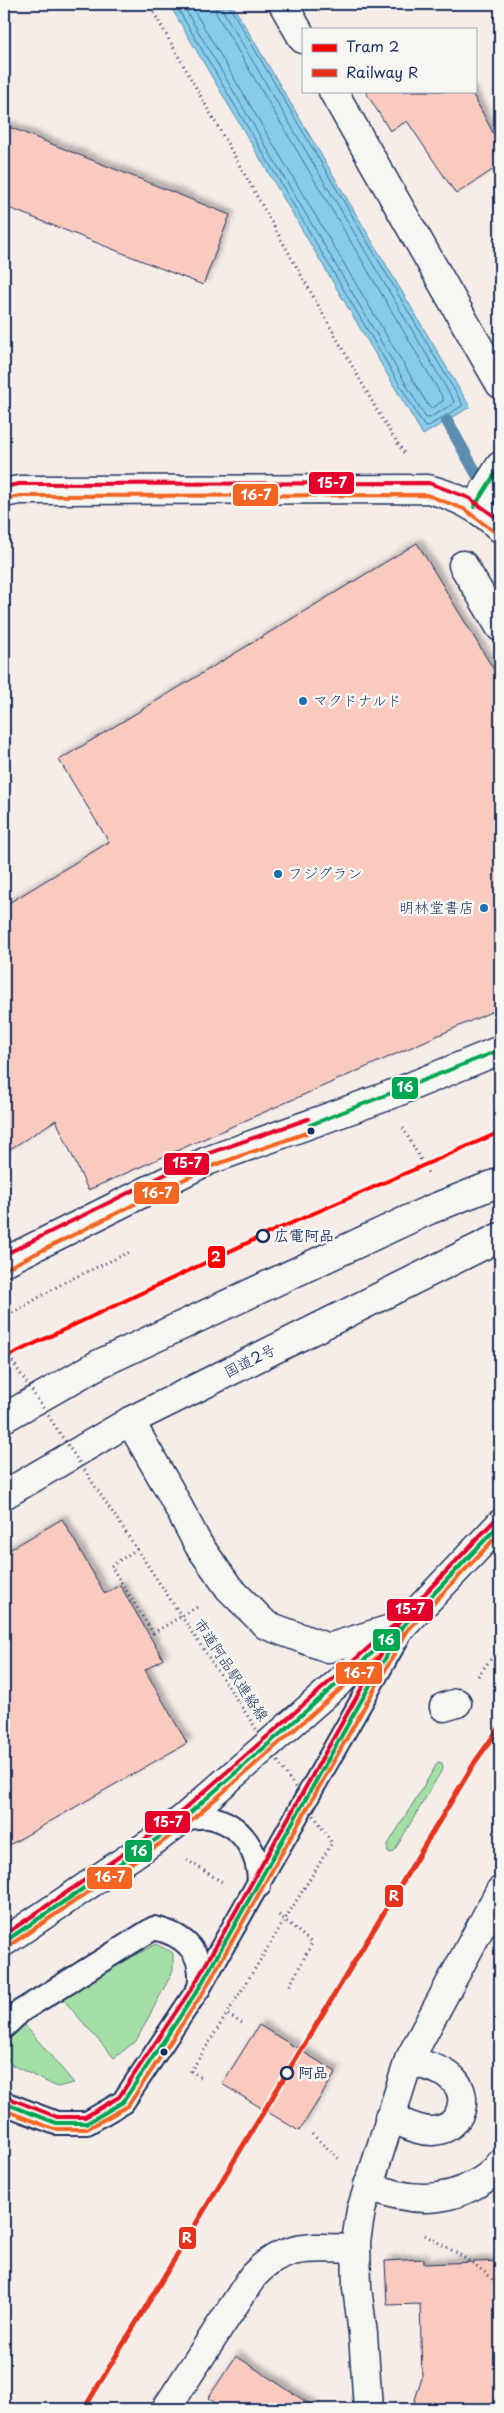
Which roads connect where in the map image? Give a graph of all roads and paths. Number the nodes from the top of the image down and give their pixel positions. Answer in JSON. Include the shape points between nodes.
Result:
{"nodes":[{"id":1,"x":149,"y":4,"type":"edge"},
{"id":2,"x":283,"y":4,"type":"edge"},
{"id":3,"x":302,"y":37,"type":"edge"},
{"id":4,"x":334,"y":92,"type":"edge"},
{"id":5,"x":500,"y":384,"type":"edge"},
{"id":6,"x":500,"y":466,"type":"edge"},
{"id":7,"x":428,"y":489,"type":"junction"},
{"id":8,"x":4,"y":493,"type":"edge"},
{"id":9,"x":474,"y":507,"type":"junction"},
{"id":10,"x":500,"y":528,"type":"edge"},
{"id":11,"x":463,"y":565,"type":"dead end"},
{"id":12,"x":500,"y":628,"type":"edge"},
{"id":13,"x":500,"y":1050,"type":"edge"},
{"id":14,"x":385,"y":1097,"type":"junction"},
{"id":15,"x":430,"y":1177,"type":"dead end"},
{"id":16,"x":500,"y":1182,"type":"edge"},
{"id":17,"x":500,"y":1237,"type":"edge"},
{"id":18,"x":132,"y":1251,"type":"dead end"},
{"id":19,"x":4,"y":1262,"type":"edge"},
{"id":20,"x":4,"y":1318,"type":"edge"},
{"id":21,"x":4,"y":1349,"type":"edge"},
{"id":22,"x":4,"y":1418,"type":"edge"},
{"id":23,"x":130,"y":1421,"type":"junction"},
{"id":24,"x":4,"y":1495,"type":"edge"},
{"id":25,"x":500,"y":1524,"type":"edge"},
{"id":26,"x":137,"y":1549,"type":"junction"},
{"id":27,"x":202,"y":1604,"type":"dead end"},
{"id":28,"x":404,"y":1625,"type":"junction"},
{"id":29,"x":184,"y":1818,"type":"junction"},
{"id":30,"x":259,"y":1886,"type":"junction"},
{"id":31,"x":500,"y":1891,"type":"edge"},
{"id":32,"x":278,"y":1914,"type":"dead end"},
{"id":33,"x":4,"y":1942,"type":"edge"},
{"id":34,"x":199,"y":1988,"type":"junction"},
{"id":35,"x":288,"y":1989,"type":"dead end"},
{"id":36,"x":227,"y":2014,"type":"junction"},
{"id":37,"x":245,"y":2025,"type":"dead end"},
{"id":38,"x":4,"y":2027,"type":"edge"},
{"id":39,"x":409,"y":2060,"type":"junction"},
{"id":40,"x":200,"y":2077,"type":"dead end"},
{"id":41,"x":4,"y":2103,"type":"edge"},
{"id":42,"x":389,"y":2118,"type":"junction"},
{"id":43,"x":499,"y":2167,"type":"edge"},
{"id":44,"x":368,"y":2184,"type":"junction"},
{"id":45,"x":417,"y":2231,"type":"dead end"},
{"id":46,"x":356,"y":2249,"type":"junction"},
{"id":47,"x":500,"y":2287,"type":"edge"},
{"id":48,"x":166,"y":2409,"type":"edge"},
{"id":49,"x":368,"y":2409,"type":"edge"}],
"edges":[{"from":1,"to":7,"type":"path","via":[[382,419]]},
{"from":2,"to":3,"type":"main road"},
{"from":4,"to":5,"type":"main road"},
{"from":6,"to":9,"type":"main road"},
{"from":7,"to":8,"type":"main road","via":[[19,490]]},
{"from":7,"to":9,"type":"main road","via":[[449,494]]},
{"from":9,"to":10,"type":"main road"},
{"from":11,"to":12,"type":"main road"},
{"from":13,"to":14,"type":"main road"},
{"from":14,"to":15,"type":"path"},
{"from":14,"to":19,"type":"main road","via":[[208,1161]]},
{"from":16,"to":22,"type":"main road","via":[[429,1210],[99,1364]]},
{"from":17,"to":23,"type":"main road","name":"国道2号"},
{"from":18,"to":20,"type":"path","via":[[65,1282]]},
{"from":21,"to":26,"type":"path","name":"市道阿品駅連絡線","bridge":true},
{"from":23,"to":24,"type":"main road","name":"国道2号"},
{"from":23,"to":28,"type":"main road","via":[[198,1544],[229,1588],[266,1625],[328,1648]]},
{"from":25,"to":28,"type":"main road"},
{"from":26,"to":27,"type":"path","via":[[111,1566],[153,1633]]},
{"from":26,"to":36,"type":"path","name":"市道阿品駅連絡線","bridge":true,"via":[[332,1843]]},
{"from":28,"to":29,"type":"main road"},
{"from":28,"to":30,"type":"lane"},
{"from":29,"to":30,"type":"lane","via":[[214,1819],[228,1824],[246,1838],[257,1861]]},
{"from":29,"to":33,"type":"main road"},
{"from":30,"to":34,"type":"lane","via":[[248,1899]]},
{"from":31,"to":39,"type":"main road"},
{"from":32,"to":35,"type":"path","via":[[312,1943]]},
{"from":34,"to":38,"type":"lane","via":[[202,1973],[196,1953],[171,1932],[154,1928],[21,2011]]},
{"from":34,"to":41,"type":"lane","via":[[123,2102],[87,2123],[56,2124]]},
{"from":36,"to":37,"type":"path","bridge":true},
{"from":36,"to":40,"type":"path","via":[[191,2071]]},
{"from":39,"to":42,"type":"main road"},
{"from":39,"to":42,"type":"main road","via":[[447,2074],[458,2083],[463,2096],[462,2110],[456,2121],[444,2129],[431,2131]]},
{"from":42,"to":44,"type":"main road"},
{"from":43,"to":44,"type":"main road","via":[[465,2190],[446,2197],[406,2198]]},
{"from":44,"to":46,"type":"main road","via":[[359,2218]]},
{"from":45,"to":47,"type":"path","via":[[456,2252]]},
{"from":46,"to":48,"type":"main road","via":[[290,2250],[263,2265]]},
{"from":46,"to":49,"type":"main road"}]}
